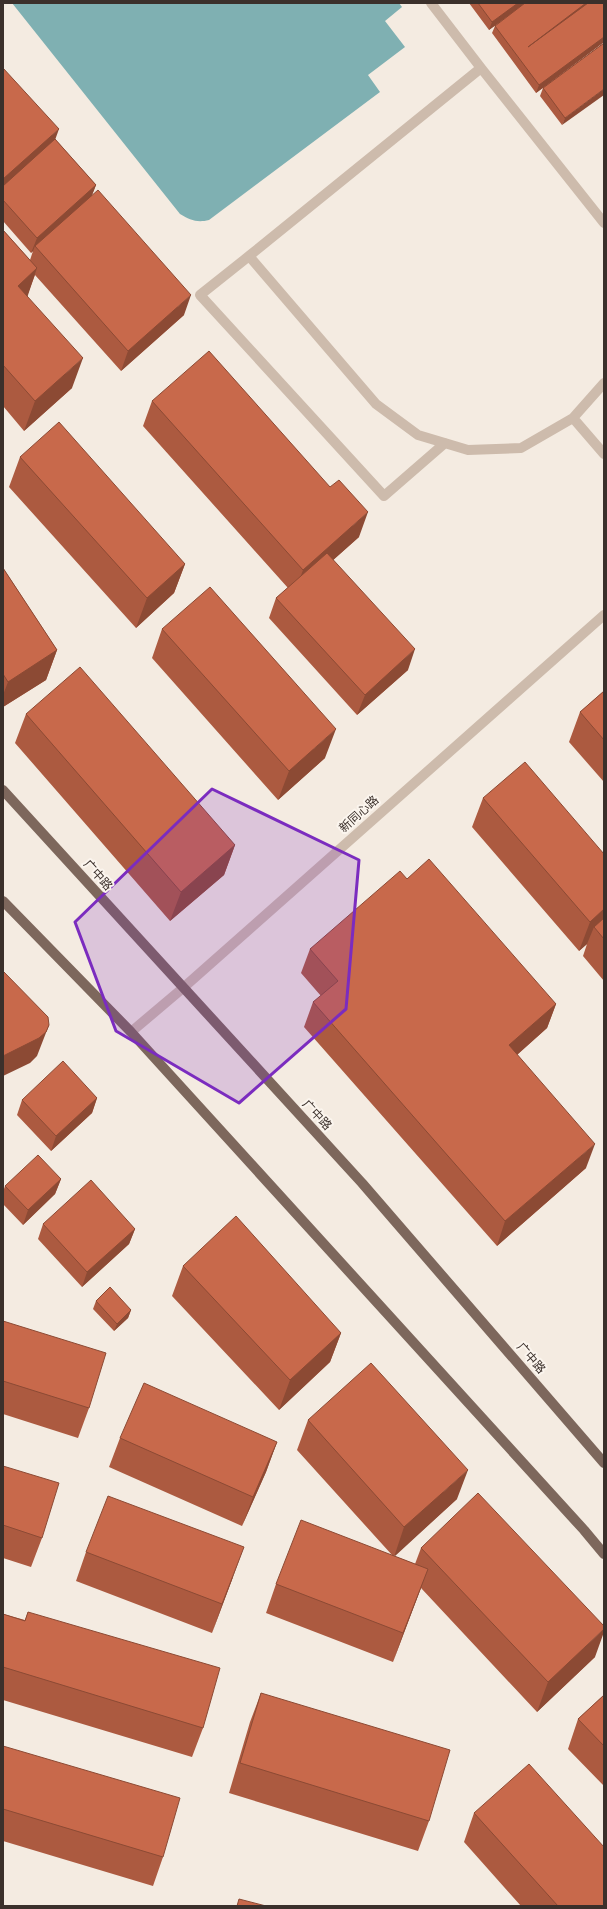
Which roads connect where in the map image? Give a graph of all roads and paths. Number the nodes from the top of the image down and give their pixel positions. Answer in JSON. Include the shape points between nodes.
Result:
{"nodes":[{"id":1,"x":431,"y":3,"type":"edge"},
{"id":2,"x":481,"y":68,"type":"junction"},
{"id":3,"x":603,"y":218,"type":"edge"},
{"id":4,"x":249,"y":256,"type":"junction"},
{"id":5,"x":604,"y":383,"type":"edge"},
{"id":6,"x":573,"y":418,"type":"junction"},
{"id":7,"x":445,"y":443,"type":"junction"},
{"id":8,"x":604,"y":454,"type":"edge"},
{"id":9,"x":604,"y":615,"type":"edge"},
{"id":10,"x":3,"y":790,"type":"edge"},
{"id":11,"x":3,"y":901,"type":"edge"},
{"id":12,"x":183,"y":988,"type":"junction"},
{"id":13,"x":131,"y":1032,"type":"junction"},
{"id":14,"x":604,"y":1463,"type":"edge"},
{"id":15,"x":604,"y":1554,"type":"edge"}],
"edges":[{"from":1,"to":2,"type":"street"},
{"from":2,"to":3,"type":"street"},
{"from":2,"to":4,"type":"street"},
{"from":4,"to":7,"type":"street","via":[[376,404],[418,435]]},
{"from":4,"to":7,"type":"street","via":[[200,295],[384,496]]},
{"from":5,"to":6,"type":"street"},
{"from":6,"to":7,"type":"street","via":[[521,448],[468,450]]},
{"from":6,"to":8,"type":"street"},
{"from":9,"to":12,"type":"street","name":"新同心路"},
{"from":10,"to":12,"type":"main road","name":"广中路"},
{"from":11,"to":13,"type":"main road"},
{"from":12,"to":13,"type":"street","name":"新同心路"},
{"from":12,"to":14,"type":"main road","name":"广中路","via":[[362,1183]]},
{"from":13,"to":15,"type":"main road"}]}
